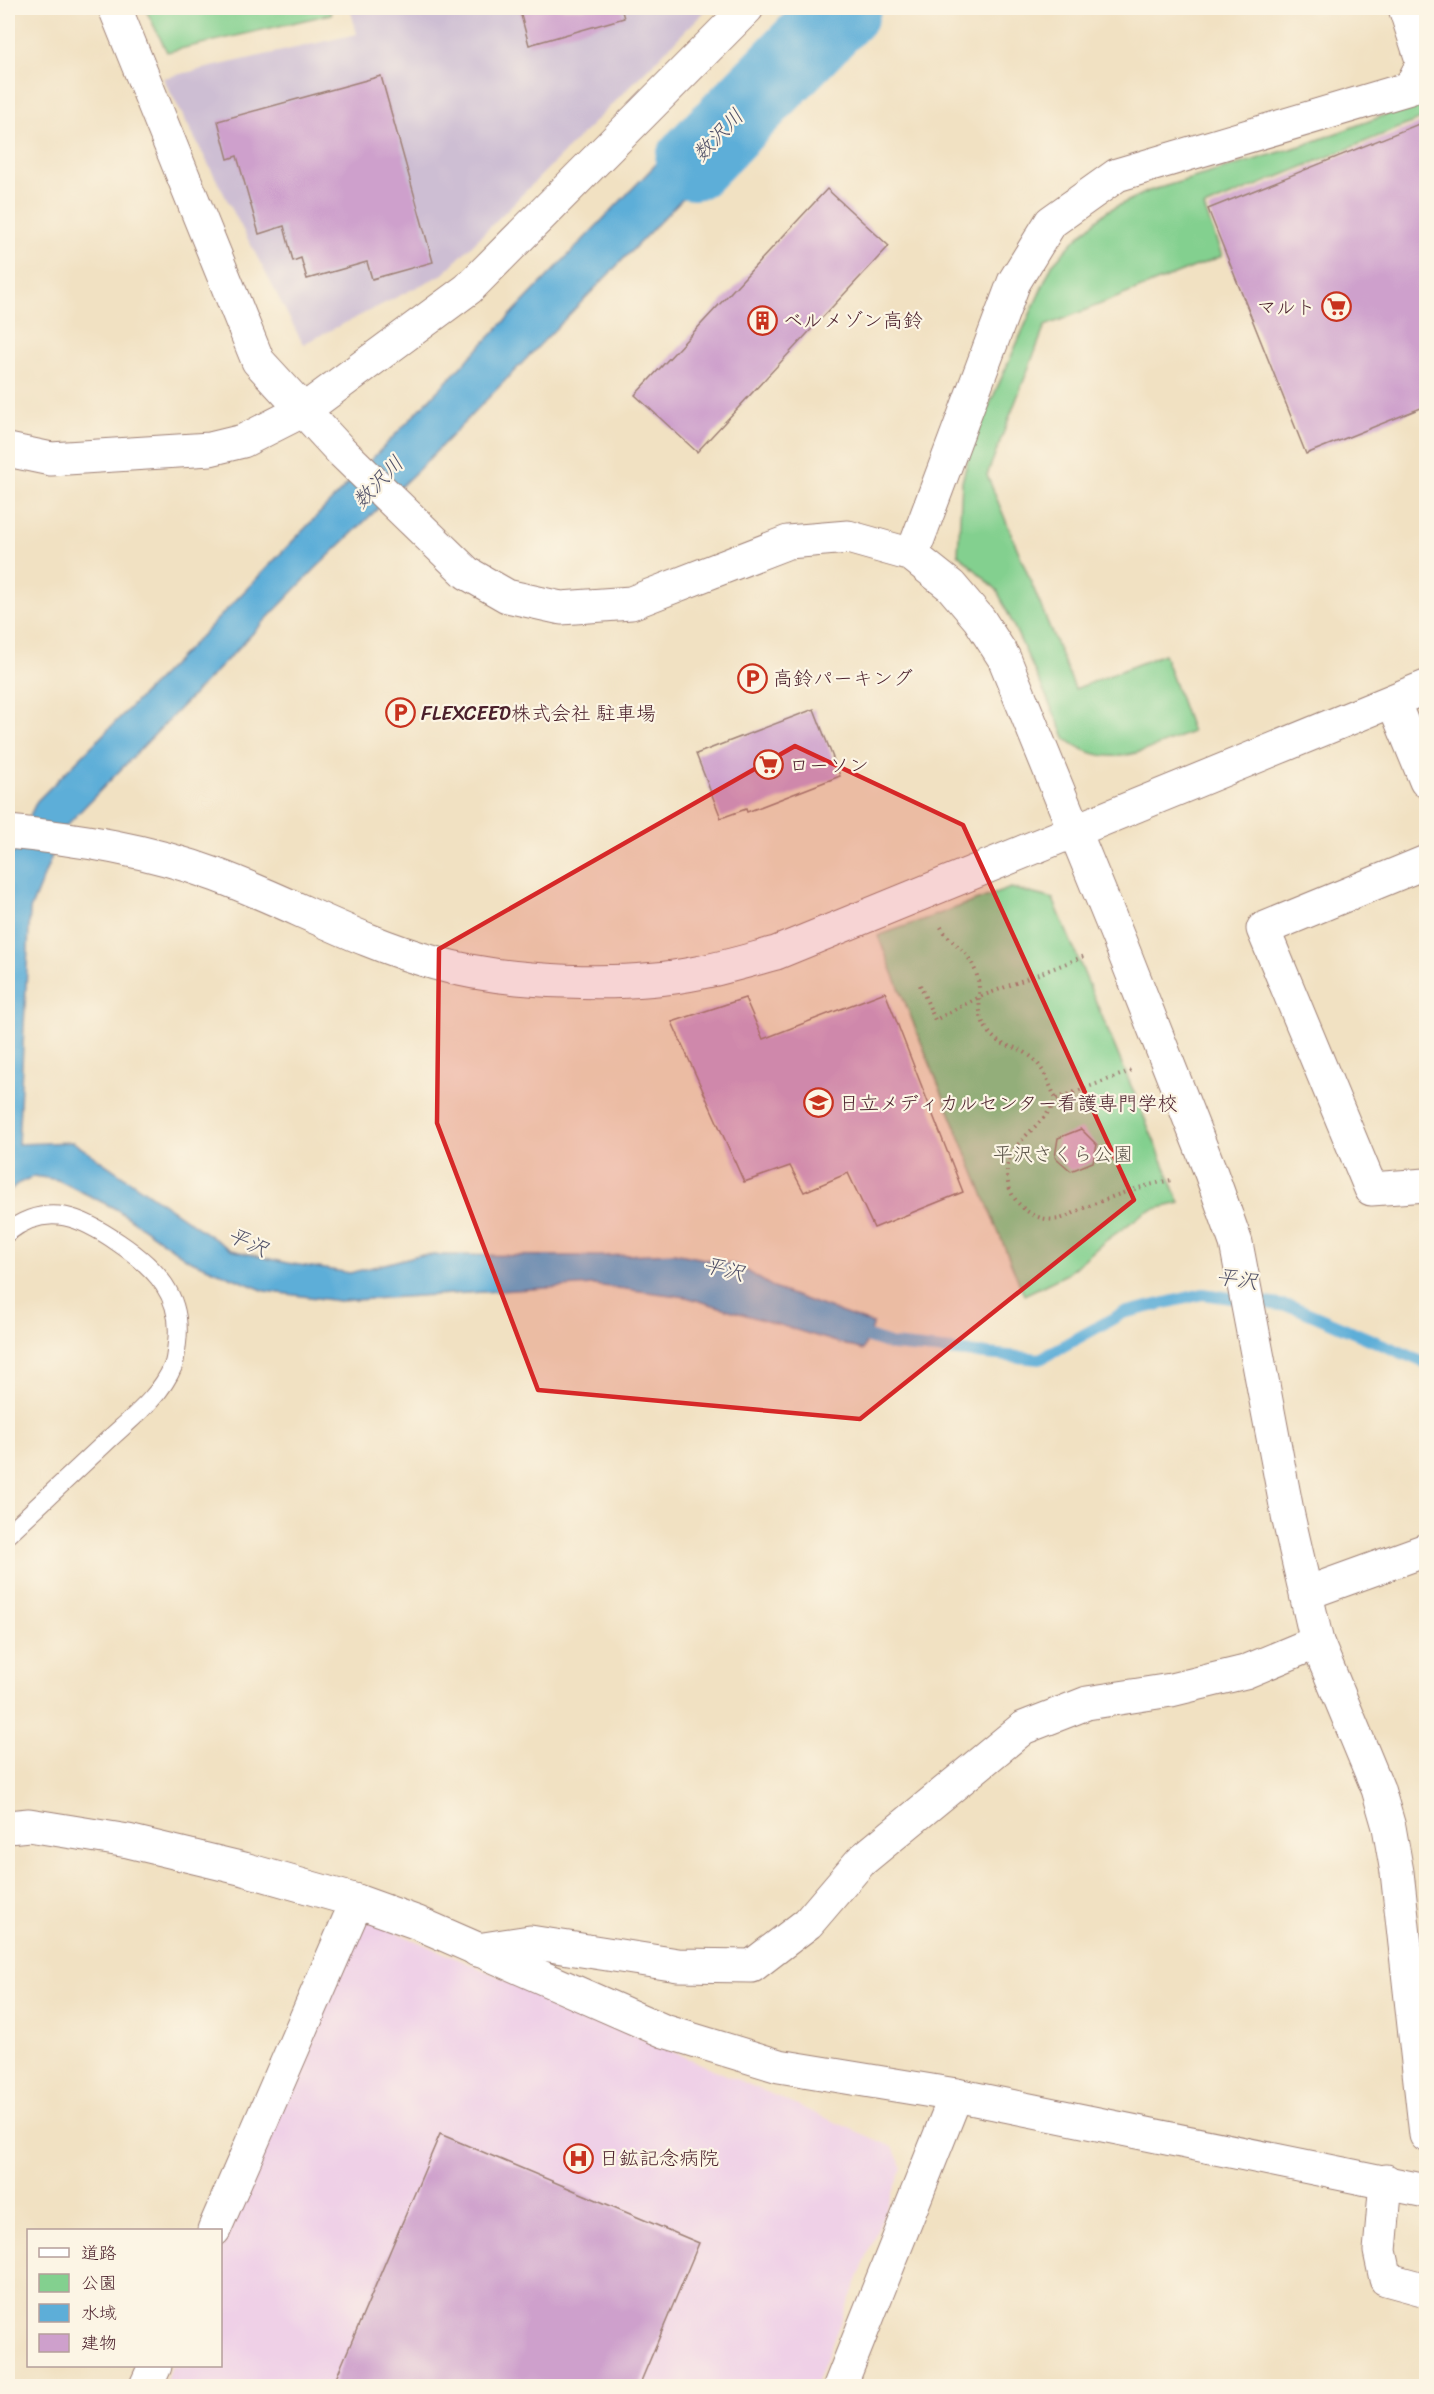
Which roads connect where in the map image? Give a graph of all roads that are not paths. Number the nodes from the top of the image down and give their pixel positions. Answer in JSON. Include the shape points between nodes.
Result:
{"nodes":[{"id":1,"x":115,"y":8,"type":"edge"},
{"id":2,"x":747,"y":8,"type":"edge"},
{"id":3,"x":1405,"y":8,"type":"edge"},
{"id":4,"x":304,"y":410,"type":"junction"},
{"id":5,"x":8,"y":450,"type":"edge"},
{"id":6,"x":912,"y":555,"type":"junction"},
{"id":7,"x":1426,"y":687,"type":"edge"},
{"id":8,"x":1394,"y":701,"type":"junction"},
{"id":9,"x":1426,"y":781,"type":"edge"},
{"id":10,"x":1076,"y":831,"type":"junction"},
{"id":11,"x":8,"y":832,"type":"edge"},
{"id":12,"x":1426,"y":862,"type":"edge"},
{"id":13,"x":1426,"y":1185,"type":"edge"},
{"id":14,"x":8,"y":1232,"type":"edge"},
{"id":15,"x":8,"y":1534,"type":"edge"},
{"id":16,"x":1426,"y":1550,"type":"edge"},
{"id":17,"x":1307,"y":1593,"type":"junction"},
{"id":18,"x":1317,"y":1642,"type":"junction"},
{"id":19,"x":8,"y":1827,"type":"edge"},
{"id":20,"x":357,"y":1901,"type":"junction"},
{"id":21,"x":1415,"y":1947,"type":"edge"},
{"id":22,"x":477,"y":1950,"type":"junction"},
{"id":23,"x":956,"y":2095,"type":"junction"},
{"id":24,"x":1426,"y":2135,"type":"edge"},
{"id":25,"x":1386,"y":2181,"type":"junction"},
{"id":26,"x":1426,"y":2190,"type":"edge"},
{"id":27,"x":214,"y":2229,"type":"edge"},
{"id":28,"x":1426,"y":2290,"type":"edge"},
{"id":29,"x":155,"y":2367,"type":"edge"},
{"id":30,"x":146,"y":2386,"type":"edge"},
{"id":31,"x":840,"y":2386,"type":"edge"}],
"edges":[{"from":1,"to":4,"type":"street","via":[[258,361]]},
{"from":2,"to":4,"type":"street","via":[[468,288]]},
{"from":3,"to":6,"type":"street","via":[[1423,63],[1410,88],[1117,175],[1051,222],[1014,282]]},
{"from":4,"to":5,"type":"street","via":[[243,441],[210,449],[51,459]]},
{"from":4,"to":6,"type":"street","via":[[341,452],[467,573],[507,596],[561,608],[631,603],[788,542],[848,537]]},
{"from":6,"to":10,"type":"street","via":[[951,586],[1004,658]]},
{"from":7,"to":8,"type":"street"},
{"from":8,"to":9,"type":"street"},
{"from":8,"to":10,"type":"street"},
{"from":10,"to":11,"type":"street","via":[[776,953],[695,974],[604,982],[518,977],[436,964],[358,937],[216,875],[137,851],[76,838]]},
{"from":10,"to":17,"type":"street","via":[[1236,1244],[1288,1516]]},
{"from":12,"to":13,"type":"street","via":[[1263,928],[1371,1189]]},
{"from":14,"to":15,"type":"lane","via":[[17,1225],[47,1216],[66,1215],[85,1221],[159,1275],[170,1292],[178,1324],[174,1364],[156,1395]]},
{"from":16,"to":17,"type":"street"},
{"from":17,"to":18,"type":"street"},
{"from":18,"to":21,"type":"street","via":[[1378,1789]]},
{"from":18,"to":22,"type":"street","via":[[1245,1672],[1171,1690],[1087,1703],[1023,1728],[861,1861],[808,1923],[752,1966],[678,1965],[530,1942]]},
{"from":19,"to":20,"type":"street","via":[[30,1825],[128,1841]]},
{"from":20,"to":22,"type":"street"},
{"from":20,"to":27,"type":"street"},
{"from":21,"to":24,"type":"street"},
{"from":22,"to":23,"type":"street","via":[[664,2031],[768,2063]]},
{"from":23,"to":25,"type":"street"},
{"from":23,"to":31,"type":"street"},
{"from":25,"to":26,"type":"street"},
{"from":25,"to":28,"type":"street","via":[[1380,2251],[1386,2279]]},
{"from":29,"to":30,"type":"street"}]}
